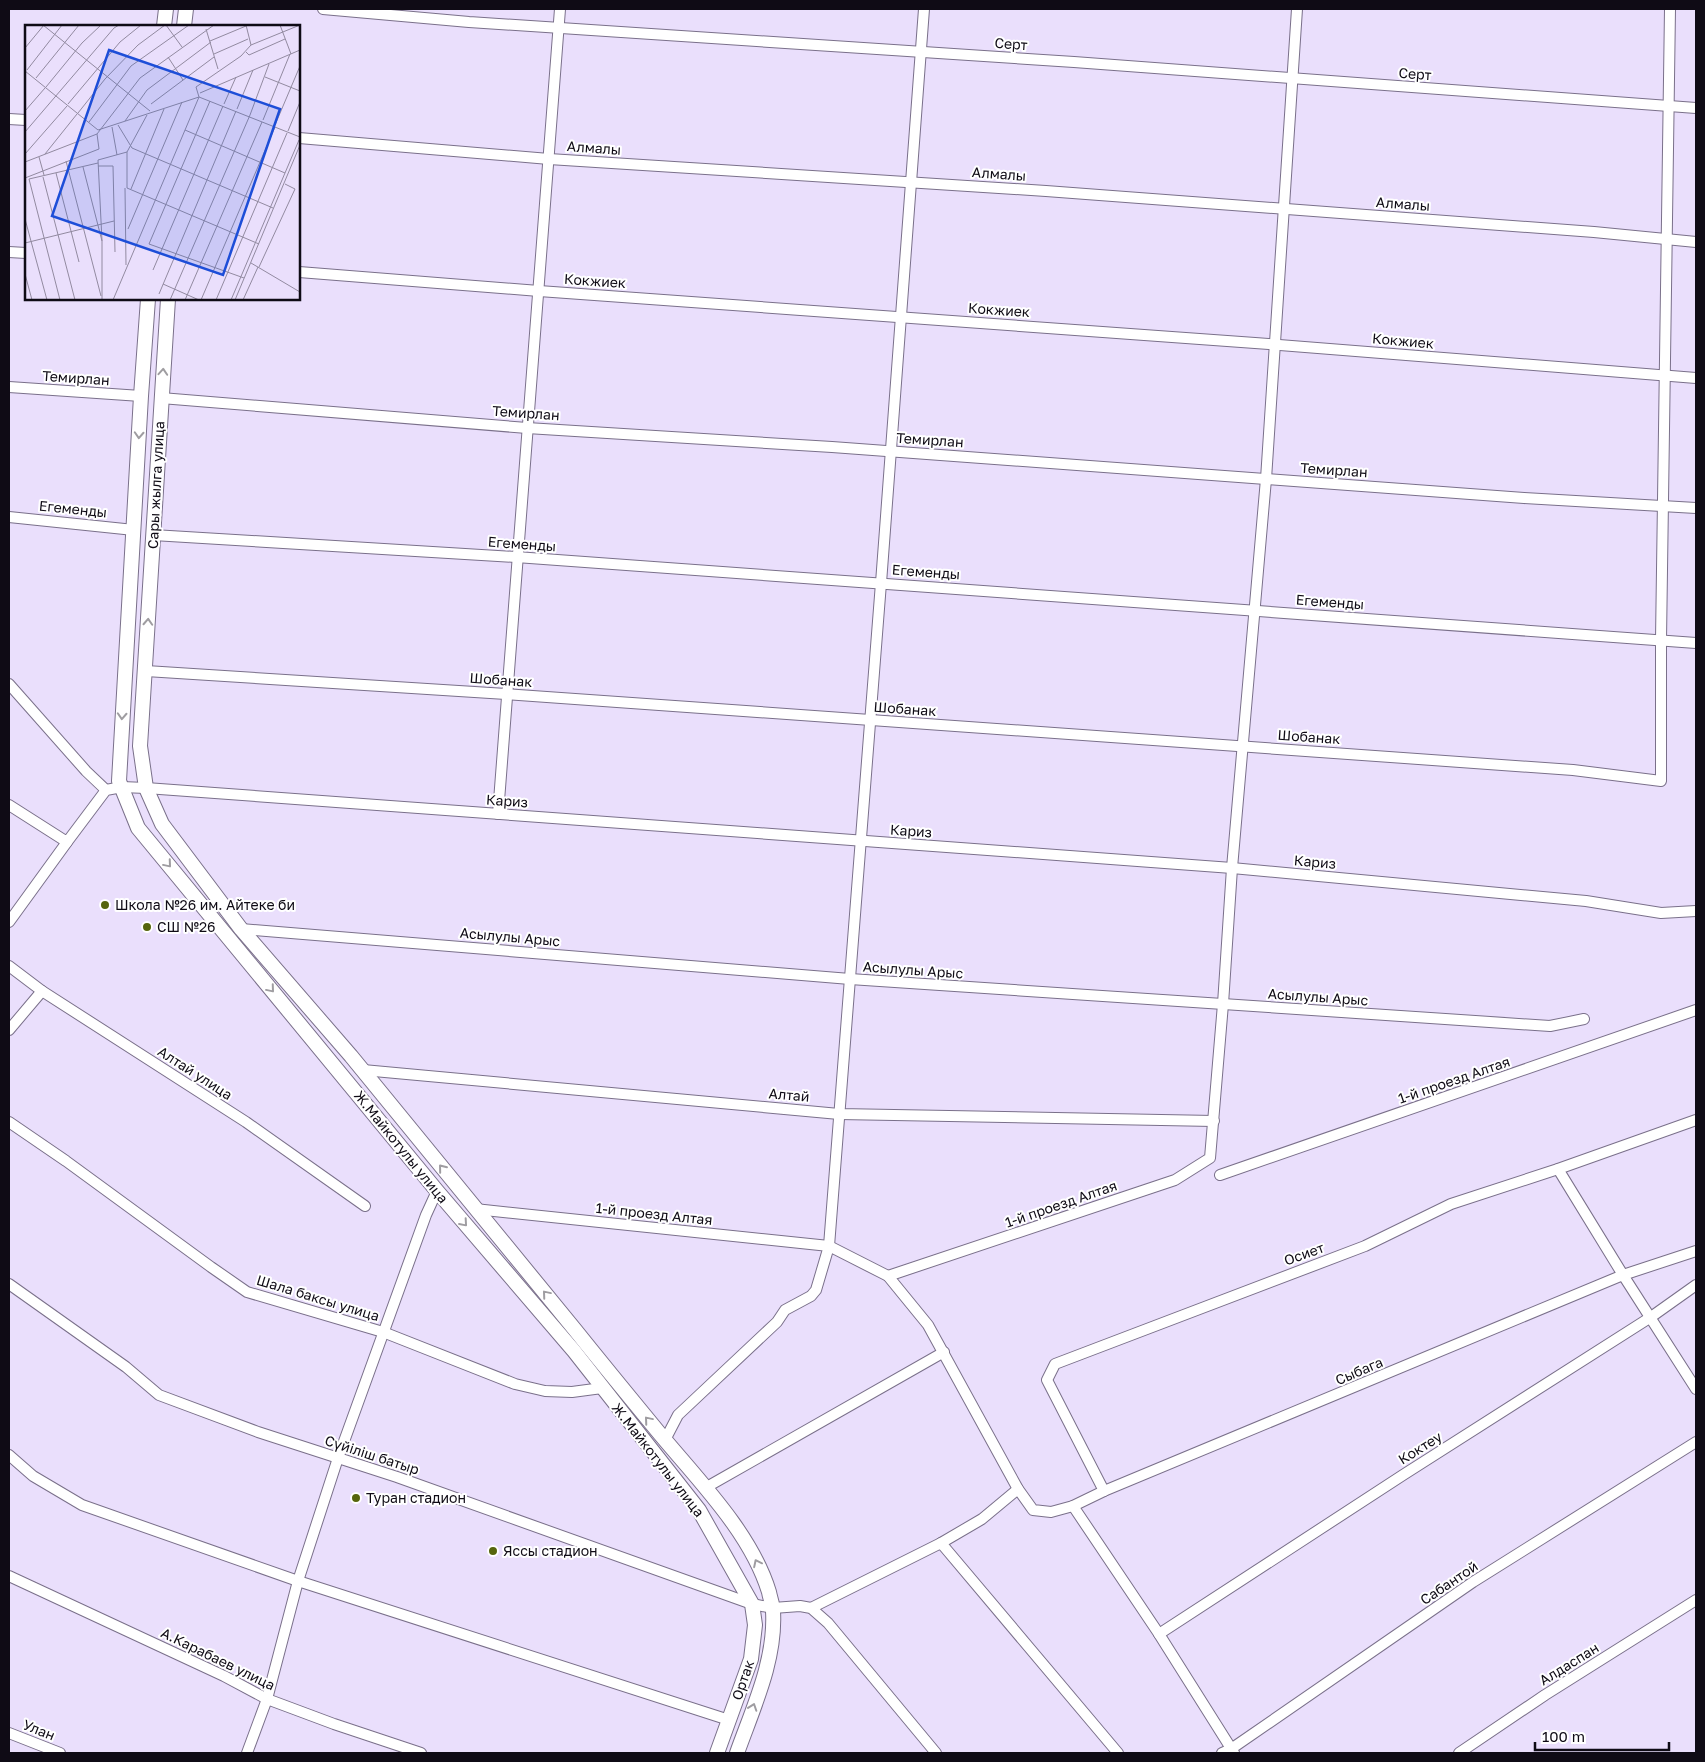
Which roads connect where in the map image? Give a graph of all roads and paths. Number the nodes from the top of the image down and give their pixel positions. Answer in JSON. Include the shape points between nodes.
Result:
{"nodes":[{"id":1,"x":166,"y":9,"type":"edge"},
{"id":2,"x":186,"y":9,"type":"edge"},
{"id":3,"x":324,"y":9,"type":"edge"},
{"id":4,"x":560,"y":9,"type":"edge"},
{"id":5,"x":924,"y":9,"type":"edge"},
{"id":6,"x":1297,"y":9,"type":"edge"},
{"id":7,"x":1670,"y":9,"type":"edge"},
{"id":8,"x":164,"y":25,"type":"edge"},
{"id":9,"x":184,"y":25,"type":"edge"},
{"id":10,"x":558,"y":29,"type":"junction"},
{"id":11,"x":921,"y":52,"type":"junction"},
{"id":12,"x":1292,"y":78,"type":"junction"},
{"id":13,"x":1669,"y":106,"type":"junction"},
{"id":14,"x":1696,"y":108,"type":"edge"},
{"id":15,"x":9,"y":119,"type":"edge"},
{"id":16,"x":25,"y":120,"type":"edge"},
{"id":17,"x":300,"y":138,"type":"edge"},
{"id":18,"x":549,"y":159,"type":"junction"},
{"id":19,"x":911,"y":182,"type":"junction"},
{"id":20,"x":1284,"y":209,"type":"junction"},
{"id":21,"x":1666,"y":239,"type":"junction"},
{"id":22,"x":1696,"y":242,"type":"edge"},
{"id":23,"x":9,"y":252,"type":"edge"},
{"id":24,"x":25,"y":253,"type":"edge"},
{"id":25,"x":300,"y":272,"type":"edge"},
{"id":26,"x":538,"y":291,"type":"junction"},
{"id":27,"x":148,"y":300,"type":"edge"},
{"id":28,"x":168,"y":300,"type":"edge"},
{"id":29,"x":901,"y":317,"type":"junction"},
{"id":30,"x":1275,"y":344,"type":"junction"},
{"id":31,"x":1664,"y":376,"type":"junction"},
{"id":32,"x":1696,"y":378,"type":"edge"},
{"id":33,"x":9,"y":387,"type":"edge"},
{"id":34,"x":141,"y":396,"type":"junction"},
{"id":35,"x":161,"y":398,"type":"junction"},
{"id":36,"x":527,"y":428,"type":"junction"},
{"id":37,"x":891,"y":451,"type":"junction"},
{"id":38,"x":1266,"y":479,"type":"junction"},
{"id":39,"x":1663,"y":506,"type":"junction"},
{"id":40,"x":1696,"y":508,"type":"edge"},
{"id":41,"x":9,"y":517,"type":"edge"},
{"id":42,"x":134,"y":530,"type":"junction"},
{"id":43,"x":153,"y":535,"type":"junction"},
{"id":44,"x":516,"y":557,"type":"junction"},
{"id":45,"x":881,"y":583,"type":"junction"},
{"id":46,"x":1255,"y":610,"type":"junction"},
{"id":47,"x":1661,"y":640,"type":"junction"},
{"id":48,"x":1696,"y":643,"type":"edge"},
{"id":49,"x":124,"y":667,"type":"joint"},
{"id":50,"x":146,"y":671,"type":"junction"},
{"id":51,"x":9,"y":684,"type":"edge"},
{"id":52,"x":506,"y":694,"type":"junction"},
{"id":53,"x":870,"y":720,"type":"junction"},
{"id":54,"x":1243,"y":746,"type":"junction"},
{"id":55,"x":122,"y":787,"type":"junction"},
{"id":56,"x":146,"y":788,"type":"junction"},
{"id":57,"x":106,"y":790,"type":"junction"},
{"id":58,"x":9,"y":805,"type":"edge"},
{"id":59,"x":498,"y":814,"type":"junction"},
{"id":60,"x":861,"y":841,"type":"junction"},
{"id":61,"x":67,"y":842,"type":"junction"},
{"id":62,"x":1232,"y":868,"type":"junction"},
{"id":63,"x":1696,"y":912,"type":"edge"},
{"id":64,"x":9,"y":922,"type":"edge"},
{"id":65,"x":242,"y":929,"type":"junction"},
{"id":66,"x":9,"y":966,"type":"edge"},
{"id":67,"x":850,"y":979,"type":"junction"},
{"id":68,"x":42,"y":991,"type":"junction"},
{"id":69,"x":1223,"y":1004,"type":"junction"},
{"id":70,"x":1696,"y":1010,"type":"edge"},
{"id":71,"x":1584,"y":1019,"type":"dead end"},
{"id":72,"x":9,"y":1030,"type":"edge"},
{"id":73,"x":363,"y":1070,"type":"junction"},
{"id":74,"x":839,"y":1114,"type":"junction"},
{"id":75,"x":1214,"y":1120,"type":"junction"},
{"id":76,"x":1696,"y":1120,"type":"edge"},
{"id":77,"x":9,"y":1122,"type":"edge"},
{"id":78,"x":1558,"y":1170,"type":"junction"},
{"id":79,"x":1220,"y":1175,"type":"dead end"},
{"id":80,"x":437,"y":1191,"type":"junction"},
{"id":81,"x":365,"y":1206,"type":"dead end"},
{"id":82,"x":475,"y":1209,"type":"junction"},
{"id":83,"x":829,"y":1246,"type":"junction"},
{"id":84,"x":1696,"y":1251,"type":"edge"},
{"id":85,"x":528,"y":1272,"type":"junction"},
{"id":86,"x":1623,"y":1275,"type":"junction"},
{"id":87,"x":888,"y":1276,"type":"junction"},
{"id":88,"x":516,"y":1282,"type":"junction"},
{"id":89,"x":9,"y":1284,"type":"edge"},
{"id":90,"x":1696,"y":1285,"type":"edge"},
{"id":91,"x":1651,"y":1317,"type":"junction"},
{"id":92,"x":383,"y":1332,"type":"junction"},
{"id":93,"x":944,"y":1352,"type":"junction"},
{"id":94,"x":602,"y":1388,"type":"junction"},
{"id":95,"x":1696,"y":1389,"type":"edge"},
{"id":96,"x":665,"y":1440,"type":"junction"},
{"id":97,"x":1696,"y":1442,"type":"edge"},
{"id":98,"x":9,"y":1455,"type":"edge"},
{"id":99,"x":338,"y":1458,"type":"junction"},
{"id":100,"x":705,"y":1488,"type":"junction"},
{"id":101,"x":1018,"y":1489,"type":"junction"},
{"id":102,"x":1104,"y":1491,"type":"junction"},
{"id":103,"x":1073,"y":1506,"type":"junction"},
{"id":104,"x":941,"y":1543,"type":"junction"},
{"id":105,"x":9,"y":1576,"type":"edge"},
{"id":106,"x":298,"y":1581,"type":"junction"},
{"id":107,"x":1696,"y":1600,"type":"edge"},
{"id":108,"x":752,"y":1604,"type":"junction"},
{"id":109,"x":773,"y":1608,"type":"junction"},
{"id":110,"x":811,"y":1608,"type":"junction"},
{"id":111,"x":1159,"y":1634,"type":"junction"},
{"id":112,"x":267,"y":1699,"type":"junction"},
{"id":113,"x":729,"y":1720,"type":"junction"},
{"id":114,"x":9,"y":1733,"type":"edge"},
{"id":115,"x":1229,"y":1752,"type":"edge"},
{"id":116,"x":60,"y":1753,"type":"edge"},
{"id":117,"x":248,"y":1753,"type":"edge"},
{"id":118,"x":421,"y":1753,"type":"edge"},
{"id":119,"x":717,"y":1753,"type":"edge"},
{"id":120,"x":737,"y":1753,"type":"edge"},
{"id":121,"x":936,"y":1753,"type":"edge"},
{"id":122,"x":1118,"y":1753,"type":"edge"},
{"id":123,"x":1459,"y":1753,"type":"edge"}],
"edges":[{"from":1,"to":8,"type":"street"},
{"from":2,"to":9,"type":"street"},
{"from":3,"to":10,"type":"street","name":"Серт"},
{"from":4,"to":10,"type":"street"},
{"from":5,"to":11,"type":"street"},
{"from":6,"to":12,"type":"street"},
{"from":7,"to":13,"type":"street"},
{"from":10,"to":11,"type":"street","name":"Серт"},
{"from":10,"to":18,"type":"street"},
{"from":11,"to":12,"type":"street","name":"Серт"},
{"from":11,"to":19,"type":"street"},
{"from":12,"to":13,"type":"street","name":"Серт"},
{"from":12,"to":20,"type":"street"},
{"from":13,"to":14,"type":"street","name":"Серт"},
{"from":13,"to":21,"type":"street"},
{"from":15,"to":16,"type":"street"},
{"from":17,"to":18,"type":"street","name":"Алмалы"},
{"from":18,"to":19,"type":"street","name":"Алмалы"},
{"from":18,"to":26,"type":"street"},
{"from":19,"to":20,"type":"street","name":"Алмалы"},
{"from":19,"to":29,"type":"street"},
{"from":20,"to":21,"type":"street","name":"Алмалы"},
{"from":20,"to":30,"type":"street"},
{"from":21,"to":22,"type":"street","name":"Алмалы"},
{"from":21,"to":31,"type":"street"},
{"from":23,"to":24,"type":"street"},
{"from":25,"to":26,"type":"street","name":"Кокжиек"},
{"from":26,"to":29,"type":"street","name":"Кокжиек"},
{"from":26,"to":36,"type":"street"},
{"from":27,"to":34,"type":"street","name":"Сары жылга улица"},
{"from":35,"to":28,"type":"street","name":"Сары жылга улица","one_way":true},
{"from":29,"to":30,"type":"street","name":"Кокжиек"},
{"from":29,"to":37,"type":"street"},
{"from":30,"to":31,"type":"street","name":"Кокжиек"},
{"from":30,"to":38,"type":"street"},
{"from":31,"to":32,"type":"street","name":"Кокжиек"},
{"from":31,"to":39,"type":"street"},
{"from":33,"to":34,"type":"street","name":"Темирлан"},
{"from":34,"to":42,"type":"street","name":"Сары жылга улица","one_way":true},
{"from":35,"to":36,"type":"street","name":"Темирлан"},
{"from":35,"to":43,"type":"street","name":"Сары жылга улица"},
{"from":36,"to":37,"type":"street","name":"Темирлан"},
{"from":36,"to":44,"type":"street"},
{"from":37,"to":38,"type":"street","name":"Темирлан"},
{"from":37,"to":45,"type":"street"},
{"from":38,"to":39,"type":"street","name":"Темирлан"},
{"from":38,"to":46,"type":"street"},
{"from":39,"to":40,"type":"street","name":"Темирлан"},
{"from":39,"to":47,"type":"street"},
{"from":41,"to":42,"type":"street","name":"Егеменды"},
{"from":42,"to":49,"type":"street","name":"Сары жылга улица"},
{"from":43,"to":44,"type":"street","name":"Егеменды"},
{"from":50,"to":43,"type":"street","name":"Сары жылга улица","one_way":true},
{"from":44,"to":45,"type":"street","name":"Егеменды"},
{"from":44,"to":52,"type":"street"},
{"from":45,"to":46,"type":"street","name":"Егеменды"},
{"from":45,"to":53,"type":"street"},
{"from":46,"to":47,"type":"street","name":"Егеменды"},
{"from":46,"to":54,"type":"street"},
{"from":47,"to":48,"type":"street","name":"Егеменды"},
{"from":47,"to":54,"type":"street","name":"Шобанак","via":[[1661,781],[1574,770]]},
{"from":49,"to":55,"type":"street","name":"Ж.Майкотулы улица","one_way":true,"via":[[119,781]]},
{"from":50,"to":52,"type":"street","name":"Шобанак"},
{"from":50,"to":56,"type":"street","name":"Ж.Майкотулы улица","via":[[140,746]]},
{"from":51,"to":57,"type":"street"},
{"from":52,"to":53,"type":"street","name":"Шобанак"},
{"from":52,"to":59,"type":"street"},
{"from":53,"to":54,"type":"street","name":"Шобанак"},
{"from":53,"to":60,"type":"street"},
{"from":54,"to":62,"type":"street"},
{"from":55,"to":56,"type":"street","name":"Кариз"},
{"from":55,"to":57,"type":"street","name":"Кариз"},
{"from":55,"to":80,"type":"street","name":"Ж.Майкотулы улица","one_way":true,"via":[[138,828]]},
{"from":56,"to":59,"type":"street","name":"Кариз"},
{"from":56,"to":65,"type":"street","name":"Ж.Майкотулы улица","via":[[162,824]]},
{"from":57,"to":61,"type":"street"},
{"from":58,"to":61,"type":"street"},
{"from":59,"to":60,"type":"street","name":"Кариз"},
{"from":60,"to":62,"type":"street","name":"Кариз"},
{"from":60,"to":67,"type":"street"},
{"from":61,"to":64,"type":"street"},
{"from":62,"to":63,"type":"street","name":"Кариз","via":[[1586,901],[1661,914]]},
{"from":62,"to":69,"type":"street"},
{"from":65,"to":67,"type":"street","name":"Асылулы Арыс"},
{"from":65,"to":73,"type":"street","name":"Ж.Майкотулы улица"},
{"from":66,"to":68,"type":"street","name":"Алтай улица"},
{"from":67,"to":69,"type":"street","name":"Асылулы Арыс"},
{"from":67,"to":74,"type":"street"},
{"from":68,"to":72,"type":"street"},
{"from":68,"to":81,"type":"street","name":"Алтай улица","via":[[246,1122]]},
{"from":69,"to":71,"type":"street","name":"Асылулы Арыс","via":[[1550,1026]]},
{"from":69,"to":75,"type":"street"},
{"from":70,"to":79,"type":"street","name":"1-й проезд Алтая"},
{"from":73,"to":74,"type":"street","name":"Алтай"},
{"from":82,"to":73,"type":"street","name":"Ж.Майкотулы улица","one_way":true},
{"from":74,"to":75,"type":"street","name":"Алтай"},
{"from":74,"to":83,"type":"street"},
{"from":75,"to":87,"type":"street","name":"1-й проезд Алтая","via":[[1210,1158],[1175,1180]]},
{"from":76,"to":78,"type":"street","name":"Осиет"},
{"from":77,"to":92,"type":"street","name":"Шала баксы улица","via":[[247,1292]]},
{"from":78,"to":86,"type":"street"},
{"from":78,"to":102,"type":"street","name":"Осиет","via":[[1451,1204],[1364,1246],[1055,1364],[1048,1380]]},
{"from":80,"to":88,"type":"street","name":"Ж.Майкотулы улица","one_way":true},
{"from":80,"to":92,"type":"street"},
{"from":82,"to":83,"type":"street","name":"1-й проезд Алтая"},
{"from":82,"to":85,"type":"street","name":"Ж.Майкотулы улица"},
{"from":83,"to":87,"type":"street"},
{"from":83,"to":96,"type":"street","via":[[816,1290],[811,1296],[785,1310],[777,1322],[678,1415]]},
{"from":84,"to":86,"type":"street","name":"Сыбага"},
{"from":85,"to":88,"type":"street"},
{"from":96,"to":85,"type":"street","name":"Ж.Майкотулы улица","one_way":true},
{"from":86,"to":91,"type":"street"},
{"from":86,"to":102,"type":"street","name":"Сыбага"},
{"from":87,"to":93,"type":"street","name":"Сыбага","via":[[928,1325]]},
{"from":88,"to":94,"type":"street","name":"Ж.Майкотулы улица"},
{"from":89,"to":99,"type":"street","name":"Сүйіліш батыр","via":[[126,1367],[159,1395]]},
{"from":90,"to":91,"type":"street","name":"Коктеу"},
{"from":91,"to":95,"type":"street"},
{"from":91,"to":111,"type":"street","name":"Коктеу"},
{"from":92,"to":94,"type":"street","name":"Шала баксы улица","via":[[515,1384],[545,1391]]},
{"from":92,"to":99,"type":"street"},
{"from":93,"to":100,"type":"street"},
{"from":93,"to":101,"type":"street","name":"Сыбага"},
{"from":94,"to":108,"type":"street","name":"Ж.Майкотулы улица","via":[[699,1510]]},
{"from":96,"to":100,"type":"street","name":"Ж.Майкотулы улица"},
{"from":97,"to":115,"type":"street","name":"Сабантой","via":[[1473,1582]]},
{"from":98,"to":106,"type":"street","via":[[33,1476],[82,1505]]},
{"from":99,"to":106,"type":"street"},
{"from":99,"to":108,"type":"street","name":"Сүйіліш батыр"},
{"from":109,"to":100,"type":"street","name":"Ж.Майкотулы улица","one_way":true,"via":[[764,1576],[751,1550]]},
{"from":101,"to":103,"type":"street","name":"Сыбага","via":[[1033,1510],[1051,1512]]},
{"from":101,"to":104,"type":"street","via":[[982,1519]]},
{"from":102,"to":103,"type":"street","name":"Сыбага"},
{"from":103,"to":111,"type":"street"},
{"from":104,"to":110,"type":"street"},
{"from":104,"to":122,"type":"street"},
{"from":105,"to":112,"type":"street","name":"А.Карабаев улица"},
{"from":106,"to":112,"type":"street"},
{"from":106,"to":113,"type":"street"},
{"from":107,"to":123,"type":"street","name":"Алдаспан"},
{"from":108,"to":109,"type":"street","name":"Сүйіліш батыр"},
{"from":108,"to":113,"type":"street","name":"Ортак","via":[[755,1625],[751,1659]]},
{"from":109,"to":110,"type":"street","name":"Сүйіліш батыр"},
{"from":120,"to":109,"type":"street","name":"Ортак","one_way":true,"via":[[768,1662],[774,1633]]},
{"from":110,"to":121,"type":"street","via":[[828,1623]]},
{"from":111,"to":115,"type":"street"},
{"from":112,"to":117,"type":"street"},
{"from":112,"to":118,"type":"street","name":"А.Карабаев улица"},
{"from":113,"to":119,"type":"street","name":"Ортак"},
{"from":114,"to":116,"type":"street","name":"Улан"}]}
